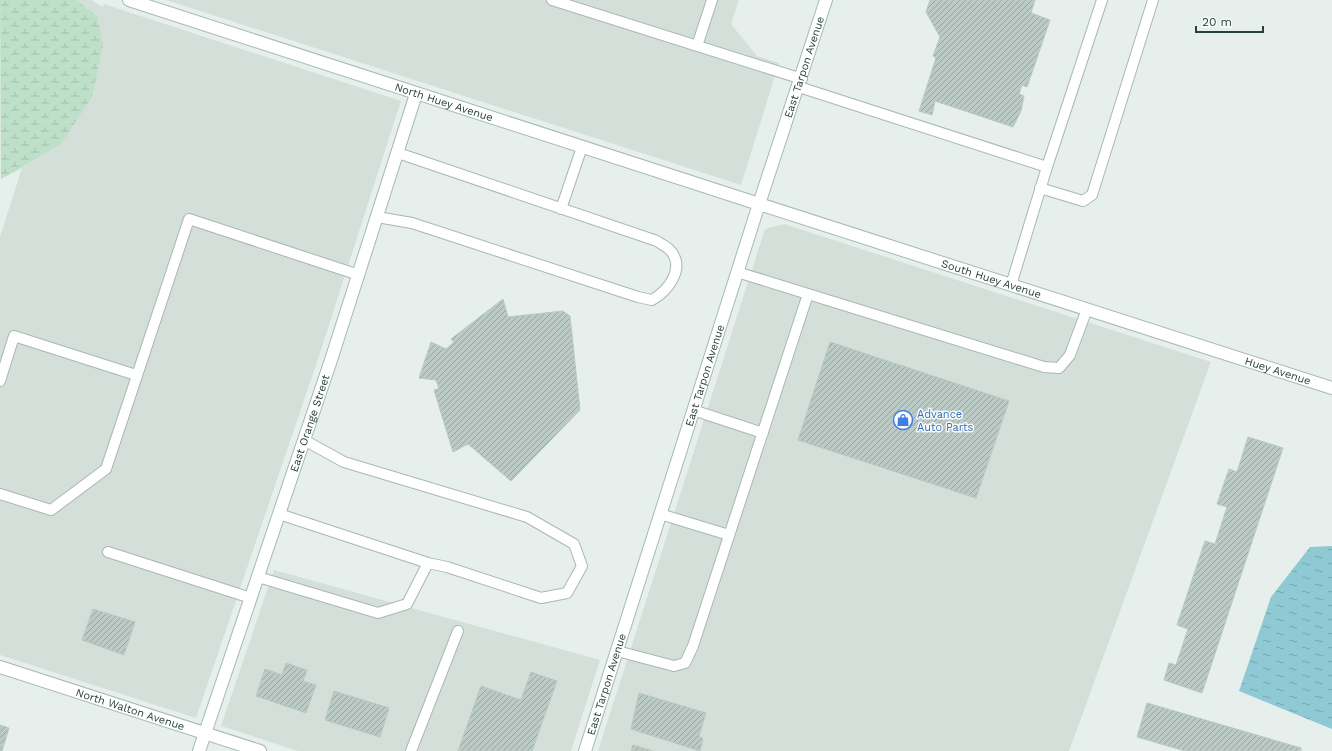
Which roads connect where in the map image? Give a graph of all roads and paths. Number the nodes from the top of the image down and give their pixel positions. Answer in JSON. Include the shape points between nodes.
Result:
{"nodes":[{"id":1,"x":129,"y":0,"type":"edge"},
{"id":2,"x":552,"y":0,"type":"edge"},
{"id":3,"x":712,"y":0,"type":"edge"},
{"id":4,"x":826,"y":0,"type":"edge"},
{"id":5,"x":1102,"y":0,"type":"edge"},
{"id":6,"x":1154,"y":0,"type":"edge"},
{"id":7,"x":697,"y":46,"type":"junction"},
{"id":8,"x":800,"y":83,"type":"junction"},
{"id":9,"x":416,"y":94,"type":"junction"},
{"id":10,"x":582,"y":147,"type":"junction"},
{"id":11,"x":398,"y":153,"type":"junction"},
{"id":12,"x":1047,"y":167,"type":"junction"},
{"id":13,"x":1040,"y":188,"type":"junction"},
{"id":14,"x":759,"y":204,"type":"junction"},
{"id":15,"x":561,"y":208,"type":"junction"},
{"id":16,"x":377,"y":217,"type":"junction"},
{"id":17,"x":737,"y":272,"type":"junction"},
{"id":18,"x":359,"y":275,"type":"junction"},
{"id":19,"x":1011,"y":285,"type":"junction"},
{"id":20,"x":808,"y":294,"type":"junction"},
{"id":21,"x":1087,"y":309,"type":"junction"},
{"id":22,"x":1224,"y":354,"type":"joint"},
{"id":23,"x":3,"y":364,"type":"edge"},
{"id":24,"x":136,"y":374,"type":"junction"},
{"id":25,"x":0,"y":381,"type":"edge"},
{"id":26,"x":1332,"y":388,"type":"edge"},
{"id":27,"x":693,"y":410,"type":"junction"},
{"id":28,"x":763,"y":433,"type":"junction"},
{"id":29,"x":304,"y":440,"type":"junction"},
{"id":30,"x":0,"y":494,"type":"edge"},
{"id":31,"x":279,"y":514,"type":"junction"},
{"id":32,"x":660,"y":514,"type":"junction"},
{"id":33,"x":729,"y":535,"type":"junction"},
{"id":34,"x":108,"y":552,"type":"dead end"},
{"id":35,"x":428,"y":563,"type":"junction"},
{"id":36,"x":258,"y":577,"type":"junction"},
{"id":37,"x":251,"y":598,"type":"junction"},
{"id":38,"x":458,"y":631,"type":"dead end"},
{"id":39,"x":616,"y":651,"type":"junction"},
{"id":40,"x":0,"y":667,"type":"edge"},
{"id":41,"x":205,"y":733,"type":"junction"},
{"id":42,"x":199,"y":751,"type":"edge"},
{"id":43,"x":260,"y":751,"type":"edge"},
{"id":44,"x":411,"y":751,"type":"edge"},
{"id":45,"x":585,"y":751,"type":"edge"}],
"edges":[{"from":1,"to":9,"type":"street","name":"North Huey Avenue"},
{"from":2,"to":7,"type":"lane"},
{"from":3,"to":7,"type":"lane"},
{"from":4,"to":8,"type":"street","name":"East Tarpon Avenue"},
{"from":5,"to":12,"type":"lane"},
{"from":6,"to":13,"type":"lane","via":[[1092,195],[1083,201]]},
{"from":7,"to":8,"type":"lane"},
{"from":8,"to":12,"type":"lane"},
{"from":8,"to":14,"type":"street","name":"East Tarpon Avenue"},
{"from":9,"to":10,"type":"street","name":"North Huey Avenue"},
{"from":9,"to":11,"type":"street","name":"East Orange Street"},
{"from":10,"to":14,"type":"street","name":"North Huey Avenue"},
{"from":10,"to":15,"type":"lane"},
{"from":11,"to":15,"type":"lane"},
{"from":11,"to":16,"type":"street","name":"East Orange Street"},
{"from":12,"to":13,"type":"lane"},
{"from":13,"to":19,"type":"lane"},
{"from":14,"to":17,"type":"street","name":"East Tarpon Avenue"},
{"from":14,"to":19,"type":"street","name":"South Huey Avenue"},
{"from":15,"to":16,"type":"lane","via":[[657,241],[670,250],[675,260],[676,272],[668,287],[652,300],[638,297],[412,223]]},
{"from":16,"to":18,"type":"street","name":"East Orange Street"},
{"from":17,"to":20,"type":"lane"},
{"from":17,"to":27,"type":"street","name":"East Tarpon Avenue"},
{"from":18,"to":24,"type":"lane","via":[[189,219]]},
{"from":18,"to":29,"type":"street","name":"East Orange Street"},
{"from":19,"to":21,"type":"street","name":"South Huey Avenue"},
{"from":20,"to":21,"type":"lane","via":[[1044,367],[1059,368],[1070,355]]},
{"from":20,"to":28,"type":"lane"},
{"from":21,"to":22,"type":"street","name":"South Huey Avenue"},
{"from":22,"to":26,"type":"street","name":"Huey Avenue"},
{"from":23,"to":24,"type":"lane","via":[[14,336]]},
{"from":23,"to":25,"type":"lane"},
{"from":24,"to":30,"type":"lane","via":[[106,469],[51,510]]},
{"from":27,"to":28,"type":"lane"},
{"from":27,"to":32,"type":"street","name":"East Tarpon Avenue"},
{"from":28,"to":33,"type":"lane"},
{"from":29,"to":31,"type":"street","name":"East Orange Street"},
{"from":29,"to":35,"type":"lane","via":[[344,462],[527,517],[574,544],[582,566],[567,593],[541,598]]},
{"from":31,"to":35,"type":"lane"},
{"from":31,"to":36,"type":"street","name":"East Orange Street"},
{"from":32,"to":33,"type":"lane"},
{"from":32,"to":39,"type":"street","name":"East Tarpon Avenue"},
{"from":33,"to":39,"type":"lane","via":[[693,646],[685,663],[674,666]]},
{"from":34,"to":37,"type":"lane"},
{"from":35,"to":36,"type":"lane","via":[[407,604],[378,613]]},
{"from":36,"to":37,"type":"street","name":"East Orange Street"},
{"from":37,"to":41,"type":"street","name":"East Orange Street"},
{"from":38,"to":44,"type":"lane"},
{"from":39,"to":45,"type":"street","name":"East Tarpon Avenue"},
{"from":40,"to":41,"type":"street","name":"North Walton Avenue"},
{"from":41,"to":42,"type":"street","name":"East Orange Street"},
{"from":41,"to":43,"type":"street","name":"North Walton Avenue"}]}
